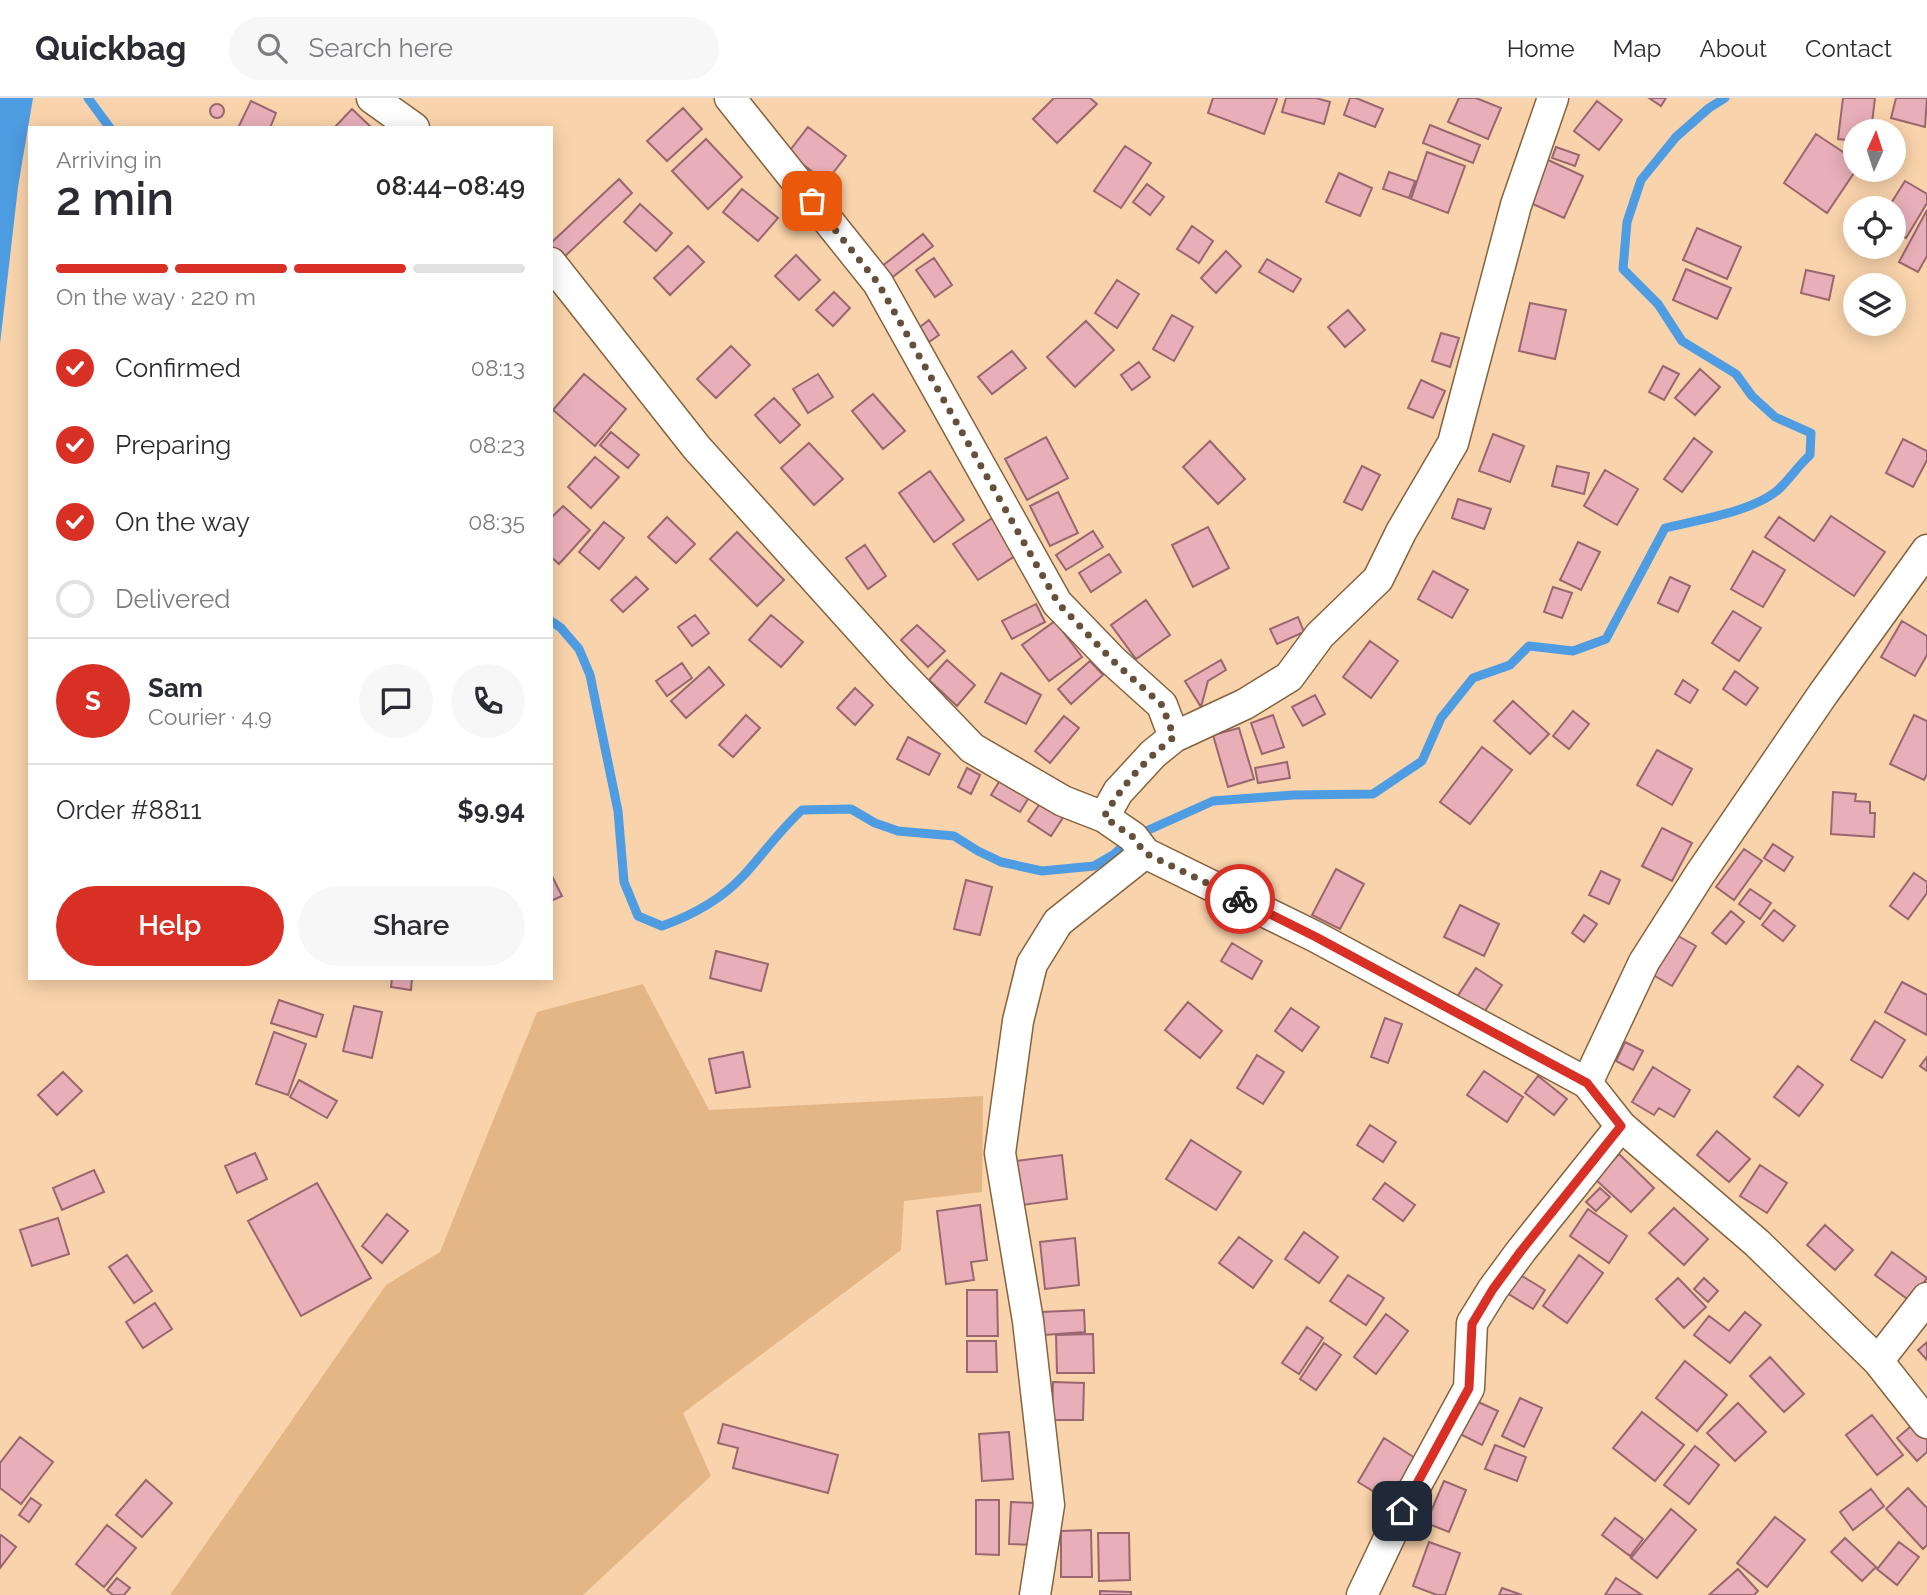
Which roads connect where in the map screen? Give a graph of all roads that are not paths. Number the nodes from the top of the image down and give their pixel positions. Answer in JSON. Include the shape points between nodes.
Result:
{"nodes":[{"id":1,"x":372,"y":98,"type":"edge"},
{"id":2,"x":730,"y":98,"type":"edge"},
{"id":3,"x":1553,"y":98,"type":"edge"},
{"id":4,"x":411,"y":126,"type":"edge"},
{"id":5,"x":553,"y":266,"type":"edge"},
{"id":6,"x":1927,"y":550,"type":"edge"},
{"id":7,"x":1174,"y":737,"type":"junction"},
{"id":8,"x":1104,"y":817,"type":"junction"},
{"id":9,"x":1145,"y":853,"type":"junction"},
{"id":10,"x":1587,"y":1083,"type":"junction"},
{"id":11,"x":1621,"y":1126,"type":"junction"},
{"id":12,"x":1927,"y":1298,"type":"edge"},
{"id":13,"x":1878,"y":1362,"type":"junction"},
{"id":14,"x":1927,"y":1423,"type":"edge"},
{"id":15,"x":1035,"y":1595,"type":"edge"},
{"id":16,"x":1362,"y":1595,"type":"edge"}],
"edges":[{"from":1,"to":4,"type":"street"},
{"from":2,"to":7,"type":"street","via":[[878,283],[1058,603],[1162,705]]},
{"from":3,"to":7,"type":"street","via":[[1516,205],[1453,443],[1378,579],[1320,635],[1289,677],[1245,704]]},
{"from":5,"to":8,"type":"street","via":[[697,448],[972,748],[1063,801]]},
{"from":6,"to":10,"type":"street","via":[[1700,874],[1644,962]]},
{"from":7,"to":8,"type":"street","via":[[1118,792]]},
{"from":8,"to":9,"type":"street","via":[[1133,837]]},
{"from":9,"to":10,"type":"street","via":[[1316,937]]},
{"from":9,"to":15,"type":"street","via":[[1058,922],[1032,964],[1018,1021],[1000,1153],[1028,1321],[1049,1505]]},
{"from":10,"to":11,"type":"street"},
{"from":11,"to":13,"type":"street","via":[[1757,1243]]},
{"from":11,"to":16,"type":"street","via":[[1521,1251],[1472,1324],[1469,1388]]},
{"from":12,"to":13,"type":"street"},
{"from":13,"to":14,"type":"street"}]}
